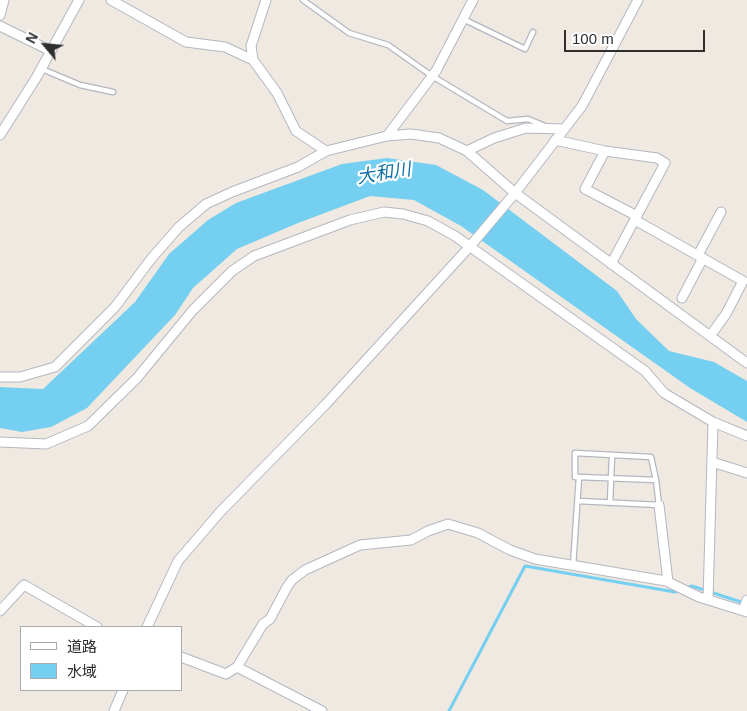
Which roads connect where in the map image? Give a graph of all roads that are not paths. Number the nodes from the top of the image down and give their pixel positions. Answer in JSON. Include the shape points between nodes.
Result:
{"nodes":[{"id":1,"x":4,"y":0,"type":"edge"},
{"id":2,"x":79,"y":0,"type":"edge"},
{"id":3,"x":111,"y":0,"type":"edge"},
{"id":4,"x":266,"y":0,"type":"edge"},
{"id":5,"x":303,"y":0,"type":"edge"},
{"id":6,"x":473,"y":0,"type":"edge"},
{"id":7,"x":638,"y":0,"type":"edge"},
{"id":8,"x":0,"y":15,"type":"edge"},
{"id":9,"x":462,"y":18,"type":"junction"},
{"id":10,"x":0,"y":26,"type":"edge"},
{"id":11,"x":533,"y":32,"type":"dead end"},
{"id":12,"x":51,"y":50,"type":"junction"},
{"id":13,"x":253,"y":60,"type":"junction"},
{"id":14,"x":42,"y":69,"type":"junction"},
{"id":15,"x":432,"y":76,"type":"junction"},
{"id":16,"x":113,"y":92,"type":"dead end"},
{"id":17,"x":552,"y":129,"type":"junction"},
{"id":18,"x":563,"y":129,"type":"junction"},
{"id":19,"x":0,"y":135,"type":"edge"},
{"id":20,"x":387,"y":136,"type":"junction"},
{"id":21,"x":555,"y":140,"type":"junction"},
{"id":22,"x":326,"y":151,"type":"junction"},
{"id":23,"x":467,"y":151,"type":"junction"},
{"id":24,"x":605,"y":151,"type":"junction"},
{"id":25,"x":512,"y":196,"type":"junction"},
{"id":26,"x":721,"y":212,"type":"dead end"},
{"id":27,"x":636,"y":218,"type":"junction"},
{"id":28,"x":471,"y":245,"type":"junction"},
{"id":29,"x":700,"y":256,"type":"junction"},
{"id":30,"x":611,"y":264,"type":"junction"},
{"id":31,"x":682,"y":298,"type":"dead end"},
{"id":32,"x":710,"y":336,"type":"junction"},
{"id":33,"x":747,"y":363,"type":"edge"},
{"id":34,"x":0,"y":377,"type":"edge"},
{"id":35,"x":713,"y":422,"type":"junction"},
{"id":36,"x":747,"y":436,"type":"edge"},
{"id":37,"x":0,"y":442,"type":"edge"},
{"id":38,"x":612,"y":455,"type":"junction"},
{"id":39,"x":712,"y":462,"type":"junction"},
{"id":40,"x":747,"y":473,"type":"edge"},
{"id":41,"x":579,"y":477,"type":"junction"},
{"id":42,"x":612,"y":480,"type":"junction"},
{"id":43,"x":656,"y":480,"type":"junction"},
{"id":44,"x":578,"y":501,"type":"junction"},
{"id":45,"x":610,"y":502,"type":"junction"},
{"id":46,"x":660,"y":505,"type":"junction"},
{"id":47,"x":573,"y":566,"type":"junction"},
{"id":48,"x":668,"y":582,"type":"junction"},
{"id":49,"x":708,"y":600,"type":"junction"},
{"id":50,"x":747,"y":600,"type":"edge"},
{"id":51,"x":0,"y":611,"type":"edge"},
{"id":52,"x":745,"y":611,"type":"edge"},
{"id":53,"x":95,"y":626,"type":"edge"},
{"id":54,"x":147,"y":626,"type":"edge"},
{"id":55,"x":182,"y":656,"type":"edge"},
{"id":56,"x":237,"y":667,"type":"junction"},
{"id":57,"x":123,"y":691,"type":"edge"},
{"id":58,"x":114,"y":711,"type":"edge"},
{"id":59,"x":322,"y":711,"type":"edge"}],
"edges":[{"from":1,"to":8,"type":"street"},
{"from":2,"to":12,"type":"street"},
{"from":3,"to":13,"type":"street","via":[[186,42],[225,47]]},
{"from":4,"to":13,"type":"street","via":[[251,46]]},
{"from":5,"to":15,"type":"lane","via":[[348,32],[388,45]]},
{"from":6,"to":9,"type":"street"},
{"from":7,"to":18,"type":"street","via":[[582,106]]},
{"from":9,"to":11,"type":"lane","via":[[525,49]]},
{"from":9,"to":15,"type":"street"},
{"from":10,"to":12,"type":"street"},
{"from":12,"to":14,"type":"street"},
{"from":13,"to":22,"type":"street","via":[[276,93],[296,131]]},
{"from":14,"to":16,"type":"lane","via":[[80,85]]},
{"from":14,"to":19,"type":"street"},
{"from":15,"to":17,"type":"lane","via":[[507,121],[528,119]]},
{"from":15,"to":20,"type":"street"},
{"from":17,"to":18,"type":"street"},
{"from":17,"to":23,"type":"street","via":[[526,128]]},
{"from":18,"to":21,"type":"street"},
{"from":20,"to":22,"type":"street"},
{"from":20,"to":23,"type":"street","via":[[411,134],[439,138]]},
{"from":21,"to":24,"type":"street"},
{"from":21,"to":25,"type":"street"},
{"from":22,"to":34,"type":"street","via":[[298,167],[206,204],[178,227],[115,307],[55,367],[20,377]]},
{"from":23,"to":25,"type":"street"},
{"from":24,"to":27,"type":"street","via":[[585,189]]},
{"from":24,"to":27,"type":"street","via":[[657,158],[665,163]]},
{"from":25,"to":28,"type":"street"},
{"from":25,"to":30,"type":"street"},
{"from":26,"to":29,"type":"street"},
{"from":27,"to":29,"type":"street"},
{"from":27,"to":30,"type":"street"},
{"from":28,"to":35,"type":"street","via":[[645,371],[664,394]]},
{"from":28,"to":37,"type":"street","via":[[428,222],[384,212],[350,220],[254,256],[232,271],[194,310],[137,378],[88,426],[46,444]]},
{"from":28,"to":54,"type":"street","via":[[178,561]]},
{"from":29,"to":31,"type":"street"},
{"from":29,"to":32,"type":"street","via":[[743,281]]},
{"from":30,"to":32,"type":"street"},
{"from":32,"to":33,"type":"street"},
{"from":35,"to":36,"type":"street"},
{"from":35,"to":39,"type":"street"},
{"from":38,"to":41,"type":"lane","via":[[575,453],[575,477]]},
{"from":38,"to":42,"type":"lane"},
{"from":38,"to":43,"type":"lane","via":[[651,457]]},
{"from":39,"to":40,"type":"street"},
{"from":39,"to":49,"type":"street"},
{"from":41,"to":42,"type":"lane"},
{"from":41,"to":44,"type":"lane"},
{"from":42,"to":43,"type":"lane"},
{"from":42,"to":45,"type":"lane"},
{"from":43,"to":46,"type":"lane"},
{"from":44,"to":45,"type":"lane"},
{"from":44,"to":47,"type":"lane"},
{"from":45,"to":46,"type":"lane"},
{"from":46,"to":48,"type":"street"},
{"from":47,"to":48,"type":"street"},
{"from":47,"to":56,"type":"street","via":[[535,559],[471,530],[448,524],[411,540],[360,545],[292,580]]},
{"from":48,"to":49,"type":"street"},
{"from":49,"to":52,"type":"street"},
{"from":50,"to":52,"type":"street"},
{"from":51,"to":53,"type":"street","via":[[24,585]]},
{"from":55,"to":56,"type":"street","via":[[226,674]]},
{"from":56,"to":59,"type":"street"},
{"from":57,"to":58,"type":"street"}]}
